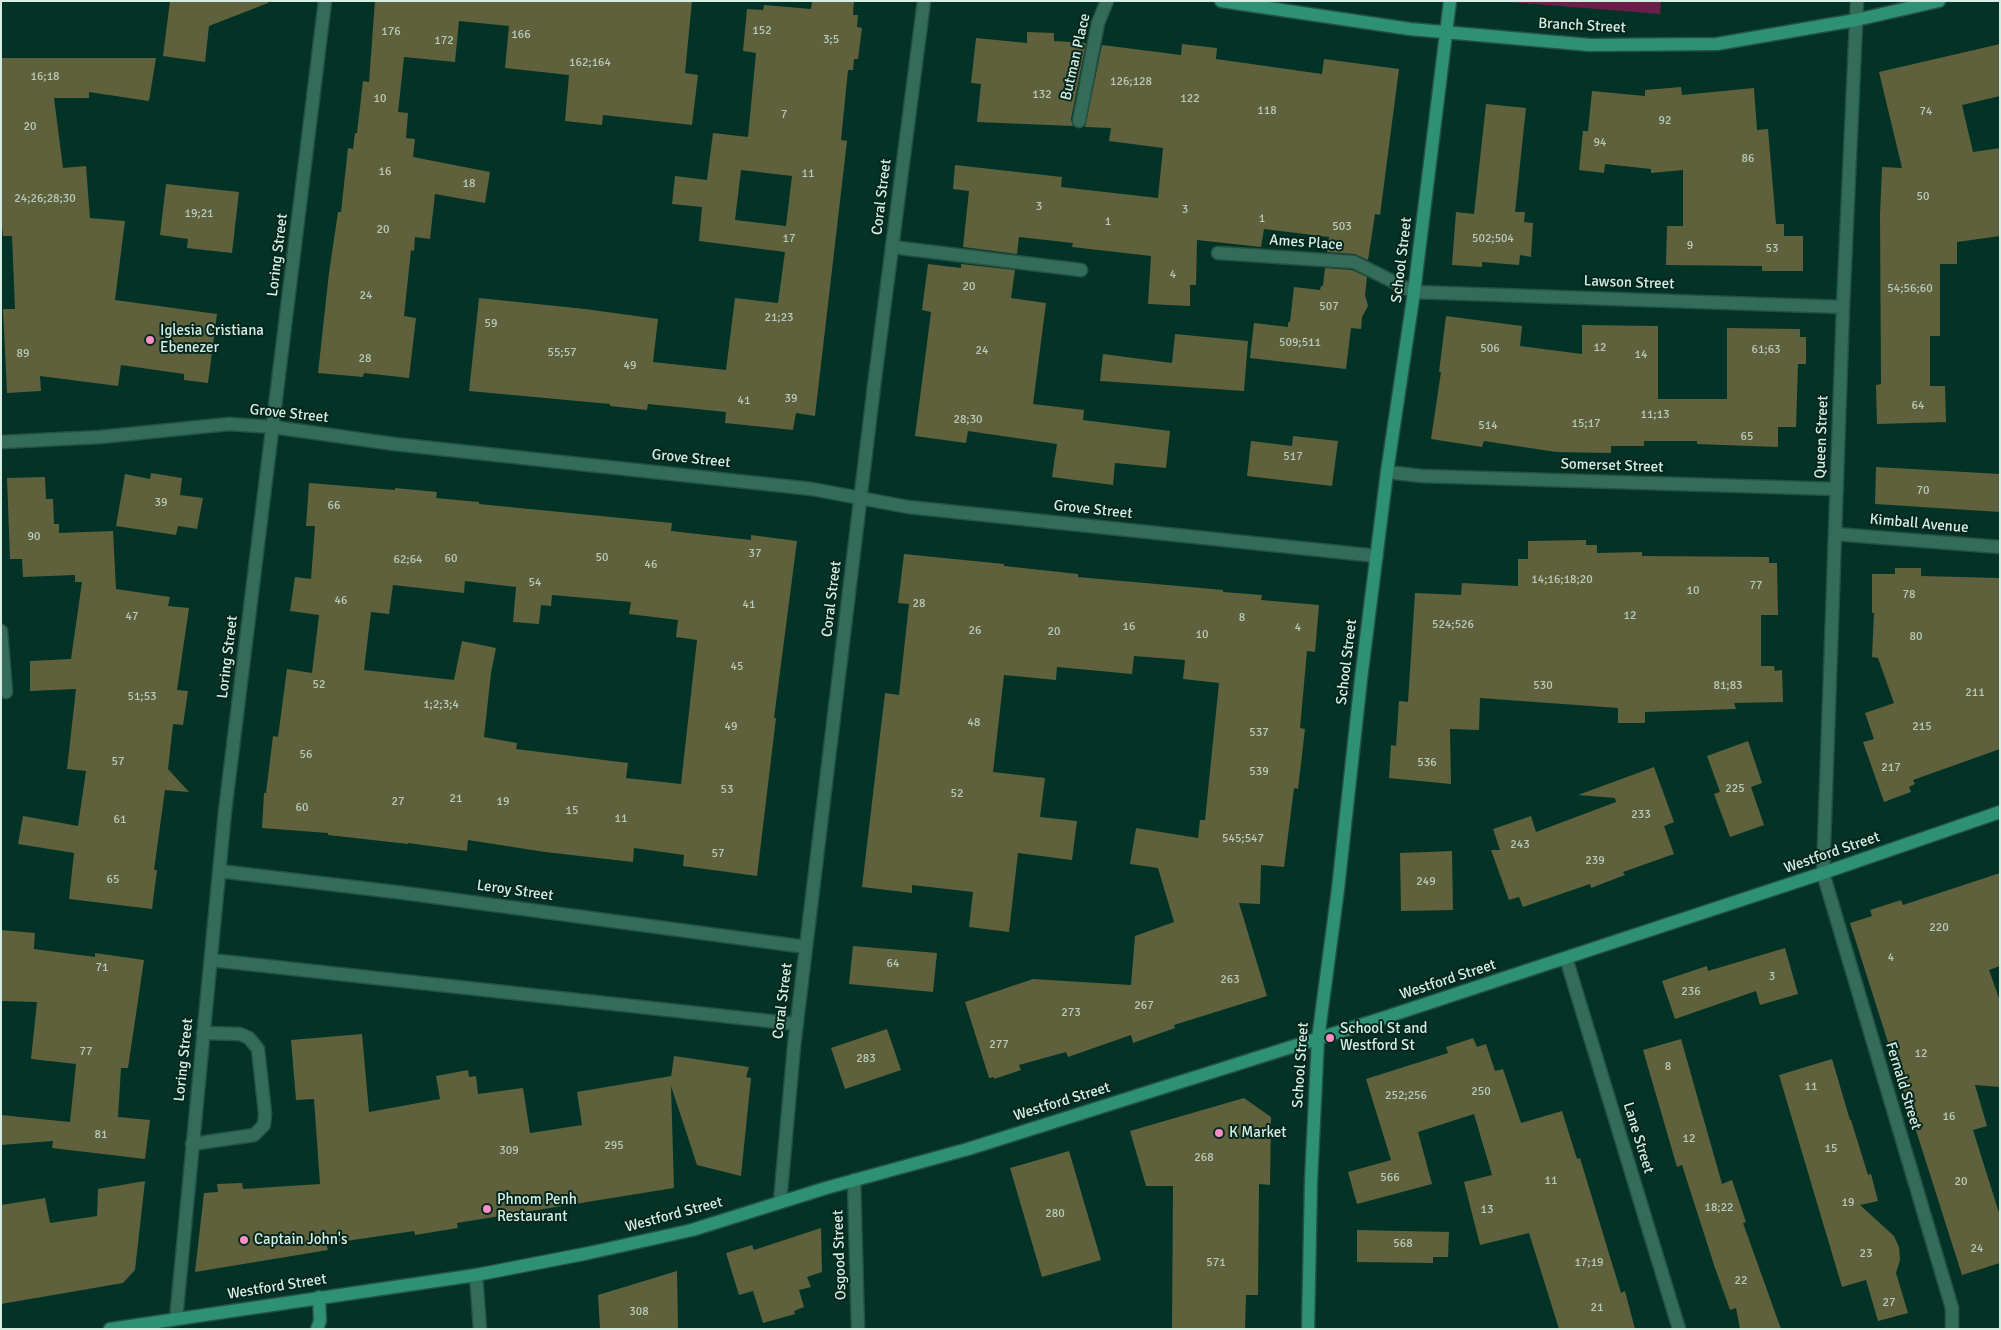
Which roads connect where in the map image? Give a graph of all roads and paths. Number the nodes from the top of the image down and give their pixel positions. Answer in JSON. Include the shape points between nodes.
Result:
{"nodes":[{"id":1,"x":326,"y":1,"type":"edge"},
{"id":2,"x":924,"y":1,"type":"edge"},
{"id":3,"x":1107,"y":1,"type":"edge"},
{"id":4,"x":1221,"y":1,"type":"edge"},
{"id":5,"x":1450,"y":1,"type":"edge"},
{"id":6,"x":1857,"y":1,"type":"edge"},
{"id":7,"x":1940,"y":1,"type":"edge"},
{"id":8,"x":1856,"y":20,"type":"junction"},
{"id":9,"x":1446,"y":33,"type":"junction"},
{"id":10,"x":1079,"y":122,"type":"dead end"},
{"id":11,"x":892,"y":247,"type":"junction"},
{"id":12,"x":1218,"y":253,"type":"dead end"},
{"id":13,"x":1081,"y":270,"type":"dead end"},
{"id":14,"x":1414,"y":292,"type":"junction"},
{"id":15,"x":1844,"y":307,"type":"junction"},
{"id":16,"x":273,"y":427,"type":"junction"},
{"id":17,"x":1,"y":442,"type":"edge"},
{"id":18,"x":1387,"y":472,"type":"junction"},
{"id":19,"x":1837,"y":489,"type":"junction"},
{"id":20,"x":860,"y":497,"type":"junction"},
{"id":21,"x":1835,"y":534,"type":"junction"},
{"id":22,"x":2000,"y":548,"type":"edge"},
{"id":23,"x":1377,"y":556,"type":"junction"},
{"id":24,"x":1,"y":631,"type":"edge"},
{"id":25,"x":6,"y":692,"type":"dead end"},
{"id":26,"x":2000,"y":812,"type":"edge"},
{"id":27,"x":219,"y":871,"type":"junction"},
{"id":28,"x":1822,"y":873,"type":"junction"},
{"id":29,"x":806,"y":947,"type":"junction"},
{"id":30,"x":1566,"y":958,"type":"junction"},
{"id":31,"x":211,"y":960,"type":"junction"},
{"id":32,"x":797,"y":1024,"type":"junction"},
{"id":33,"x":203,"y":1033,"type":"junction"},
{"id":34,"x":1318,"y":1039,"type":"junction"},
{"id":35,"x":192,"y":1144,"type":"junction"},
{"id":36,"x":854,"y":1180,"type":"junction"},
{"id":37,"x":780,"y":1202,"type":"junction"},
{"id":38,"x":476,"y":1275,"type":"junction"},
{"id":39,"x":319,"y":1297,"type":"junction"},
{"id":40,"x":176,"y":1319,"type":"junction"},
{"id":41,"x":110,"y":1329,"type":"edge"},
{"id":42,"x":317,"y":1329,"type":"edge"},
{"id":43,"x":480,"y":1329,"type":"edge"},
{"id":44,"x":858,"y":1329,"type":"edge"},
{"id":45,"x":1308,"y":1329,"type":"edge"},
{"id":46,"x":1679,"y":1329,"type":"edge"},
{"id":47,"x":1952,"y":1329,"type":"edge"}],
"edges":[{"from":1,"to":16,"type":"street","name":"Loring Street"},
{"from":2,"to":11,"type":"street","name":"Coral Street"},
{"from":3,"to":10,"type":"street","name":"Butman Place","via":[[1098,23]]},
{"from":4,"to":9,"type":"main road","name":"Branch Street"},
{"from":5,"to":9,"type":"main road","name":"School Street"},
{"from":6,"to":8,"type":"street","name":"Queen Street"},
{"from":7,"to":8,"type":"main road","name":"Branch Street"},
{"from":8,"to":9,"type":"main road","name":"Branch Street","via":[[1717,44],[1590,45]]},
{"from":8,"to":15,"type":"street","name":"Queen Street"},
{"from":9,"to":14,"type":"main road","name":"School Street"},
{"from":11,"to":13,"type":"street"},
{"from":11,"to":20,"type":"street","name":"Coral Street"},
{"from":12,"to":14,"type":"street","name":"Ames Place","via":[[1354,262]]},
{"from":14,"to":15,"type":"street","name":"Lawson Street"},
{"from":14,"to":18,"type":"main road","name":"School Street"},
{"from":15,"to":19,"type":"street","name":"Queen Street"},
{"from":16,"to":17,"type":"street","name":"Grove Street","via":[[229,424],[100,437]]},
{"from":16,"to":20,"type":"street","name":"Grove Street","via":[[394,444],[812,489]]},
{"from":16,"to":27,"type":"street","name":"Loring Street"},
{"from":18,"to":19,"type":"street","name":"Somerset Street","via":[[1422,476]]},
{"from":18,"to":23,"type":"main road","name":"School Street"},
{"from":19,"to":21,"type":"street","name":"Queen Street"},
{"from":20,"to":23,"type":"street","name":"Grove Street","via":[[908,507]]},
{"from":20,"to":29,"type":"street","name":"Coral Street"},
{"from":21,"to":22,"type":"street","name":"Kimball Avenue"},
{"from":21,"to":28,"type":"street","name":"Queen Street"},
{"from":23,"to":34,"type":"main road","name":"School Street"},
{"from":24,"to":25,"type":"street"},
{"from":26,"to":28,"type":"main road","name":"Westford Street"},
{"from":27,"to":29,"type":"street","name":"Leroy Street"},
{"from":27,"to":31,"type":"street","name":"Loring Street"},
{"from":28,"to":30,"type":"main road","name":"Westford Street"},
{"from":28,"to":47,"type":"street","name":"Fernald Street","via":[[1952,1308]]},
{"from":29,"to":32,"type":"street","name":"Coral Street"},
{"from":30,"to":34,"type":"main road","name":"Westford Street"},
{"from":30,"to":46,"type":"street","name":"Lane Street"},
{"from":31,"to":32,"type":"street"},
{"from":31,"to":33,"type":"street","name":"Loring Street"},
{"from":32,"to":37,"type":"street","name":"Coral Street"},
{"from":33,"to":35,"type":"street","name":"Loring Street"},
{"from":33,"to":35,"type":"street","via":[[240,1034],[258,1048],[264,1125],[254,1135]]},
{"from":34,"to":36,"type":"main road","name":"Westford Street","via":[[968,1149]]},
{"from":34,"to":45,"type":"main road","name":"School Street","via":[[1310,1182]]},
{"from":35,"to":40,"type":"street","name":"Loring Street"},
{"from":36,"to":37,"type":"main road","name":"Westford Street"},
{"from":36,"to":44,"type":"street","name":"Osgood Street"},
{"from":37,"to":38,"type":"main road","name":"Westford Street","via":[[692,1230]]},
{"from":38,"to":39,"type":"main road","name":"Westford Street"},
{"from":38,"to":43,"type":"street"},
{"from":39,"to":40,"type":"main road","name":"Westford Street"},
{"from":39,"to":42,"type":"main road"},
{"from":40,"to":41,"type":"main road","name":"Westford Street"}]}
